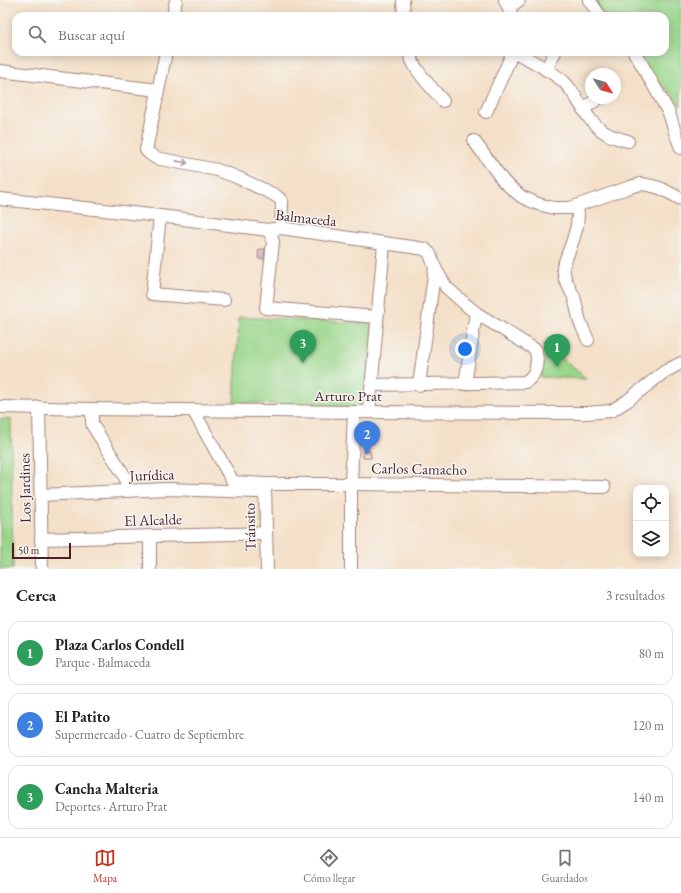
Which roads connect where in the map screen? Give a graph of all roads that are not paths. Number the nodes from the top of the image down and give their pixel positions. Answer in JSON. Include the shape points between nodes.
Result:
{"nodes":[{"id":1,"x":176,"y":0,"type":"edge"},
{"id":2,"x":404,"y":0,"type":"edge"},
{"id":3,"x":519,"y":0,"type":"edge"},
{"id":4,"x":589,"y":0,"type":"edge"},
{"id":5,"x":508,"y":8,"type":"edge"},
{"id":6,"x":174,"y":12,"type":"edge"},
{"id":7,"x":404,"y":12,"type":"edge"},
{"id":8,"x":597,"y":12,"type":"edge"},
{"id":9,"x":165,"y":56,"type":"edge"},
{"id":10,"x":410,"y":56,"type":"edge"},
{"id":11,"x":511,"y":56,"type":"edge"},
{"id":12,"x":523,"y":56,"type":"edge"},
{"id":13,"x":553,"y":56,"type":"edge"},
{"id":14,"x":637,"y":56,"type":"edge"},
{"id":15,"x":546,"y":70,"type":"junction"},
{"id":16,"x":0,"y":71,"type":"edge"},
{"id":17,"x":158,"y":90,"type":"junction"},
{"id":18,"x":443,"y":101,"type":"dead end"},
{"id":19,"x":592,"y":104,"type":"edge"},
{"id":20,"x":584,"y":110,"type":"junction"},
{"id":21,"x":486,"y":112,"type":"dead end"},
{"id":22,"x":474,"y":141,"type":"dead end"},
{"id":23,"x":628,"y":141,"type":"dead end"},
{"id":24,"x":681,"y":148,"type":"edge"},
{"id":25,"x":0,"y":199,"type":"edge"},
{"id":26,"x":681,"y":199,"type":"edge"},
{"id":27,"x":577,"y":206,"type":"junction"},
{"id":28,"x":160,"y":216,"type":"junction"},
{"id":29,"x":281,"y":228,"type":"junction"},
{"id":30,"x":268,"y":230,"type":"junction"},
{"id":31,"x":384,"y":244,"type":"junction"},
{"id":32,"x":435,"y":268,"type":"junction"},
{"id":33,"x":224,"y":300,"type":"dead end"},
{"id":34,"x":476,"y":313,"type":"junction"},
{"id":35,"x":377,"y":318,"type":"junction"},
{"id":36,"x":588,"y":340,"type":"dead end"},
{"id":37,"x":681,"y":363,"type":"edge"},
{"id":38,"x":419,"y":384,"type":"junction"},
{"id":39,"x":465,"y":384,"type":"junction"},
{"id":40,"x":372,"y":385,"type":"junction"},
{"id":41,"x":0,"y":407,"type":"edge"},
{"id":42,"x":39,"y":407,"type":"junction"},
{"id":43,"x":92,"y":409,"type":"junction"},
{"id":44,"x":193,"y":410,"type":"junction"},
{"id":45,"x":354,"y":412,"type":"junction"},
{"id":46,"x":369,"y":412,"type":"junction"},
{"id":47,"x":233,"y":482,"type":"joint"},
{"id":48,"x":352,"y":484,"type":"junction"},
{"id":49,"x":604,"y":487,"type":"dead end"},
{"id":50,"x":265,"y":488,"type":"junction"},
{"id":51,"x":127,"y":492,"type":"junction"},
{"id":52,"x":41,"y":495,"type":"junction"},
{"id":53,"x":266,"y":533,"type":"junction"},
{"id":54,"x":150,"y":536,"type":"junction"},
{"id":55,"x":41,"y":539,"type":"junction"},
{"id":56,"x":42,"y":569,"type":"edge"},
{"id":57,"x":150,"y":569,"type":"edge"},
{"id":58,"x":267,"y":569,"type":"edge"},
{"id":59,"x":351,"y":569,"type":"edge"}],
"edges":[{"from":1,"to":6,"type":"street"},
{"from":2,"to":7,"type":"street"},
{"from":3,"to":5,"type":"street"},
{"from":4,"to":8,"type":"street"},
{"from":9,"to":17,"type":"street"},
{"from":10,"to":18,"type":"street"},
{"from":11,"to":21,"type":"street"},
{"from":12,"to":15,"type":"street"},
{"from":13,"to":15,"type":"street"},
{"from":14,"to":24,"type":"street","via":[[669,113]]},
{"from":15,"to":20,"type":"street","via":[[566,84]]},
{"from":16,"to":17,"type":"street"},
{"from":17,"to":29,"type":"street","one_way":true,"via":[[146,150],[156,158],[221,171],[273,194],[282,202]]},
{"from":19,"to":20,"type":"street"},
{"from":20,"to":23,"type":"street","via":[[594,124],[604,132]]},
{"from":22,"to":27,"type":"street","via":[[504,182],[522,197],[554,208]]},
{"from":25,"to":28,"type":"street","name":"Balmaceda"},
{"from":26,"to":27,"type":"street","via":[[660,188],[641,184]]},
{"from":27,"to":36,"type":"street","via":[[577,226],[563,267]]},
{"from":28,"to":30,"type":"street","name":"Balmaceda"},
{"from":28,"to":33,"type":"street","via":[[152,294]]},
{"from":29,"to":30,"type":"street","name":"Balmaceda"},
{"from":29,"to":31,"type":"street","name":"Balmaceda"},
{"from":30,"to":35,"type":"street","via":[[273,242],[266,308]]},
{"from":31,"to":32,"type":"street","name":"Balmaceda","via":[[425,249],[430,254]]},
{"from":31,"to":35,"type":"street"},
{"from":32,"to":34,"type":"street","name":"Balmaceda","via":[[446,287]]},
{"from":32,"to":38,"type":"street"},
{"from":34,"to":39,"type":"street"},
{"from":34,"to":39,"type":"street","name":"Balmaceda","via":[[536,350],[537,358],[534,374],[525,382]]},
{"from":35,"to":40,"type":"street"},
{"from":37,"to":46,"type":"street","name":"Arturo Prat","via":[[664,372],[611,411]]},
{"from":38,"to":39,"type":"street"},
{"from":38,"to":40,"type":"street"},
{"from":40,"to":46,"type":"street"},
{"from":41,"to":42,"type":"street","name":"Arturo Prat"},
{"from":42,"to":43,"type":"street","name":"Arturo Prat"},
{"from":42,"to":52,"type":"street","name":"Los Jardines"},
{"from":43,"to":44,"type":"street","name":"Arturo Prat"},
{"from":43,"to":51,"type":"street","via":[[93,426],[124,475]]},
{"from":44,"to":45,"type":"street","name":"Arturo Prat"},
{"from":44,"to":47,"type":"street","name":"Tránsito"},
{"from":45,"to":46,"type":"street","name":"Arturo Prat"},
{"from":45,"to":48,"type":"street"},
{"from":47,"to":50,"type":"street","name":"Carlos Camacho"},
{"from":48,"to":49,"type":"street","name":"Carlos Camacho"},
{"from":48,"to":50,"type":"street","name":"Carlos Camacho"},
{"from":48,"to":59,"type":"street"},
{"from":50,"to":51,"type":"street","name":"Jurídica"},
{"from":50,"to":53,"type":"street","name":"Tránsito"},
{"from":51,"to":52,"type":"street","name":"Jurídica"},
{"from":52,"to":55,"type":"street","name":"Los Jardines"},
{"from":53,"to":54,"type":"street","name":"El Alcalde"},
{"from":53,"to":58,"type":"street","name":"Tránsito"},
{"from":54,"to":55,"type":"street","name":"El Alcalde"},
{"from":54,"to":57,"type":"street"},
{"from":55,"to":56,"type":"street","name":"Los Jardines"}]}
